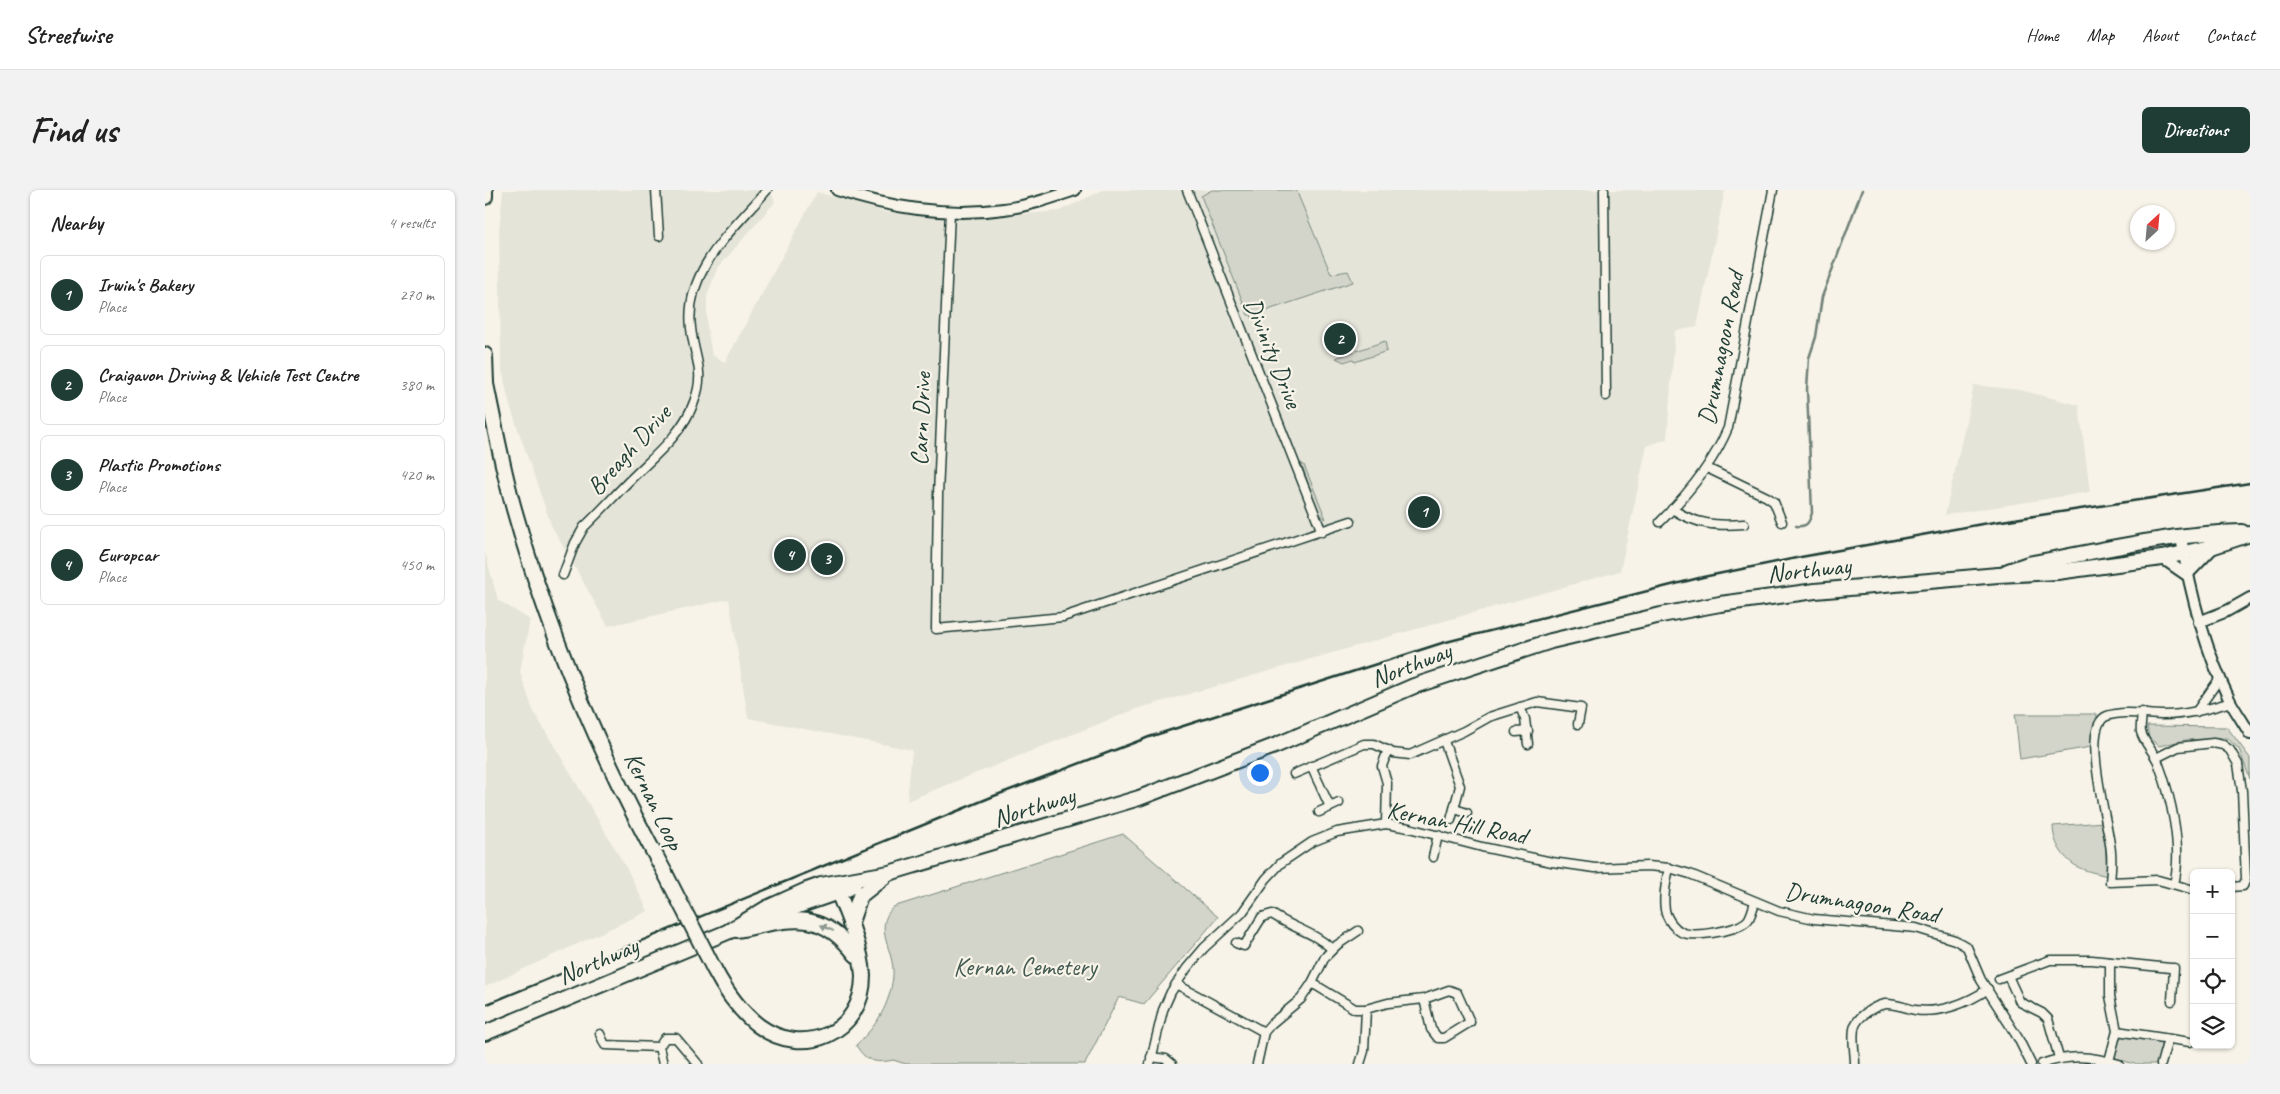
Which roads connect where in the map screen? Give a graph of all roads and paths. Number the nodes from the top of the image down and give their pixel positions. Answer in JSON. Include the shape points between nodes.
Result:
{"nodes":[{"id":1,"x":485,"y":190,"type":"edge"},
{"id":2,"x":656,"y":190,"type":"edge"},
{"id":3,"x":767,"y":190,"type":"edge"},
{"id":4,"x":837,"y":190,"type":"edge"},
{"id":5,"x":1075,"y":190,"type":"edge"},
{"id":6,"x":1187,"y":190,"type":"edge"},
{"id":7,"x":1604,"y":190,"type":"edge"},
{"id":8,"x":1773,"y":190,"type":"edge"},
{"id":9,"x":485,"y":197,"type":"edge"},
{"id":10,"x":950,"y":211,"type":"junction"},
{"id":11,"x":659,"y":236,"type":"dead end"},
{"id":12,"x":485,"y":355,"type":"edge"},
{"id":13,"x":485,"y":382,"type":"edge"},
{"id":14,"x":1606,"y":396,"type":"dead end"},
{"id":15,"x":485,"y":407,"type":"edge"},
{"id":16,"x":495,"y":427,"type":"junction"},
{"id":17,"x":1707,"y":468,"type":"junction"},
{"id":18,"x":1672,"y":509,"type":"junction"},
{"id":19,"x":1351,"y":521,"type":"dead end"},
{"id":20,"x":1659,"y":522,"type":"dead end"},
{"id":21,"x":1782,"y":522,"type":"dead end"},
{"id":22,"x":1744,"y":524,"type":"dead end"},
{"id":23,"x":1322,"y":532,"type":"junction"},
{"id":24,"x":2250,"y":533,"type":"edge"},
{"id":25,"x":2182,"y":544,"type":"junction"},
{"id":26,"x":2211,"y":547,"type":"junction"},
{"id":27,"x":2162,"y":558,"type":"junction"},
{"id":28,"x":2188,"y":574,"type":"junction"},
{"id":29,"x":563,"y":575,"type":"dead end"},
{"id":30,"x":1998,"y":575,"type":"junction"},
{"id":31,"x":2250,"y":598,"type":"edge"},
{"id":32,"x":2199,"y":622,"type":"junction"},
{"id":33,"x":2220,"y":678,"type":"junction"},
{"id":34,"x":2231,"y":702,"type":"junction"},
{"id":35,"x":1520,"y":707,"type":"junction"},
{"id":36,"x":2142,"y":712,"type":"junction"},
{"id":37,"x":2196,"y":712,"type":"junction"},
{"id":38,"x":1578,"y":724,"type":"dead end"},
{"id":39,"x":1528,"y":731,"type":"junction"},
{"id":40,"x":1517,"y":732,"type":"dead end"},
{"id":41,"x":2250,"y":734,"type":"edge"},
{"id":42,"x":1444,"y":741,"type":"junction"},
{"id":43,"x":1528,"y":744,"type":"dead end"},
{"id":44,"x":1388,"y":750,"type":"junction"},
{"id":45,"x":2156,"y":758,"type":"junction"},
{"id":46,"x":1311,"y":766,"type":"junction"},
{"id":47,"x":1295,"y":774,"type":"dead end"},
{"id":48,"x":1339,"y":803,"type":"dead end"},
{"id":49,"x":1330,"y":807,"type":"junction"},
{"id":50,"x":1455,"y":809,"type":"junction"},
{"id":51,"x":1319,"y":812,"type":"dead end"},
{"id":52,"x":1467,"y":813,"type":"dead end"},
{"id":53,"x":1451,"y":820,"type":"dead end"},
{"id":54,"x":1386,"y":824,"type":"junction"},
{"id":55,"x":1438,"y":836,"type":"junction"},
{"id":56,"x":1433,"y":857,"type":"dead end"},
{"id":57,"x":1669,"y":868,"type":"junction"},
{"id":58,"x":889,"y":874,"type":"junction"},
{"id":59,"x":2174,"y":884,"type":"junction"},
{"id":60,"x":836,"y":887,"type":"junction"},
{"id":61,"x":2235,"y":887,"type":"edge"},
{"id":62,"x":2190,"y":889,"type":"edge"},
{"id":63,"x":1736,"y":894,"type":"joint"},
{"id":64,"x":1755,"y":902,"type":"junction"},
{"id":65,"x":850,"y":925,"type":"junction"},
{"id":66,"x":729,"y":931,"type":"junction"},
{"id":67,"x":1358,"y":931,"type":"dead end"},
{"id":68,"x":1236,"y":942,"type":"dead end"},
{"id":69,"x":1332,"y":949,"type":"junction"},
{"id":70,"x":2175,"y":959,"type":"dead end"},
{"id":71,"x":861,"y":962,"type":"junction"},
{"id":72,"x":2110,"y":962,"type":"junction"},
{"id":73,"x":2175,"y":968,"type":"junction"},
{"id":74,"x":2008,"y":976,"type":"junction"},
{"id":75,"x":1999,"y":980,"type":"dead end"},
{"id":76,"x":1313,"y":983,"type":"junction"},
{"id":77,"x":1176,"y":984,"type":"junction"},
{"id":78,"x":1988,"y":989,"type":"junction"},
{"id":79,"x":1425,"y":999,"type":"junction"},
{"id":80,"x":2172,"y":1001,"type":"dead end"},
{"id":81,"x":1365,"y":1010,"type":"junction"},
{"id":82,"x":2117,"y":1031,"type":"junction"},
{"id":83,"x":1264,"y":1032,"type":"junction"},
{"id":84,"x":485,"y":1033,"type":"edge"},
{"id":85,"x":600,"y":1034,"type":"dead end"},
{"id":86,"x":2168,"y":1039,"type":"junction"},
{"id":87,"x":2190,"y":1042,"type":"dead end"},
{"id":88,"x":659,"y":1048,"type":"junction"},
{"id":89,"x":2059,"y":1058,"type":"junction"},
{"id":90,"x":1150,"y":1061,"type":"edge"},
{"id":91,"x":2109,"y":1061,"type":"junction"},
{"id":92,"x":663,"y":1064,"type":"edge"},
{"id":93,"x":698,"y":1064,"type":"edge"},
{"id":94,"x":1172,"y":1064,"type":"edge"},
{"id":95,"x":1257,"y":1064,"type":"edge"},
{"id":96,"x":1360,"y":1064,"type":"edge"},
{"id":97,"x":1855,"y":1064,"type":"edge"},
{"id":98,"x":2031,"y":1064,"type":"edge"},
{"id":99,"x":2042,"y":1064,"type":"edge"},
{"id":100,"x":2119,"y":1064,"type":"edge"},
{"id":101,"x":2161,"y":1064,"type":"edge"}],
"edges":[{"from":1,"to":9,"type":"highway"},
{"from":2,"to":11,"type":"street"},
{"from":3,"to":29,"type":"street","name":"Breagh Drive","via":[[711,256],[695,285],[689,311],[700,381],[688,416],[670,441],[584,527]]},
{"from":4,"to":10,"type":"street","via":[[884,203]]},
{"from":5,"to":10,"type":"street","via":[[1004,209]]},
{"from":6,"to":23,"type":"street","name":"Divinity Drive"},
{"from":7,"to":14,"type":"street"},
{"from":8,"to":17,"type":"street","name":"Drumnagoon Road","via":[[1732,412],[1723,440]]},
{"from":10,"to":23,"type":"street","name":"Carn Drive","via":[[936,629],[1063,617]]},
{"from":12,"to":13,"type":"highway"},
{"from":13,"to":16,"type":"highway"},
{"from":15,"to":16,"type":"highway"},
{"from":16,"to":71,"type":"highway","name":"Kernan Loop","bridge":true,"via":[[514,509],[545,605],[587,714],[725,990],[759,1026],[795,1041],[810,1041],[824,1036],[850,1018],[862,988]]},
{"from":17,"to":18,"type":"street","name":"Drumnagoon Road"},
{"from":17,"to":21,"type":"street","via":[[1774,502]]},
{"from":18,"to":20,"type":"street","name":"Drumnagoon Road"},
{"from":18,"to":22,"type":"street","via":[[1695,521],[1716,526]]},
{"from":19,"to":23,"type":"street"},
{"from":24,"to":25,"type":"highway","name":"Northway","via":[[2210,532]]},
{"from":24,"to":26,"type":"highway","name":"Northway"},
{"from":25,"to":26,"type":"highway","name":"Northway"},
{"from":25,"to":27,"type":"highway","name":"Northway"},
{"from":25,"to":28,"type":"street"},
{"from":25,"to":30,"type":"highway","name":"Northway","via":[[2028,564]]},
{"from":26,"to":28,"type":"highway"},
{"from":27,"to":28,"type":"street"},
{"from":27,"to":30,"type":"highway","name":"Northway","via":[[2057,572]]},
{"from":28,"to":32,"type":"street"},
{"from":30,"to":58,"type":"highway","name":"Northway","via":[[1815,591],[1720,604],[1551,641],[1414,686],[1277,745],[1139,798]]},
{"from":31,"to":32,"type":"street"},
{"from":32,"to":33,"type":"street"},
{"from":33,"to":34,"type":"street"},
{"from":33,"to":37,"type":"street"},
{"from":34,"to":37,"type":"street"},
{"from":34,"to":41,"type":"street"},
{"from":35,"to":38,"type":"street","via":[[1537,702],[1581,708]]},
{"from":35,"to":39,"type":"street"},
{"from":35,"to":42,"type":"street","via":[[1489,717]]},
{"from":36,"to":37,"type":"street","via":[[2163,715]]},
{"from":36,"to":45,"type":"street","via":[[2141,730]]},
{"from":36,"to":59,"type":"street","via":[[2105,716],[2095,734],[2097,779],[2111,852],[2110,882],[2158,880]]},
{"from":39,"to":40,"type":"street"},
{"from":39,"to":43,"type":"street"},
{"from":42,"to":44,"type":"street","via":[[1409,755]]},
{"from":42,"to":50,"type":"street","via":[[1461,786]]},
{"from":44,"to":46,"type":"street","via":[[1364,744]]},
{"from":44,"to":54,"type":"street","via":[[1383,766],[1387,783]]},
{"from":45,"to":59,"type":"street","via":[[2171,803],[2178,869]]},
{"from":45,"to":61,"type":"street","via":[[2178,747],[2205,744],[2223,745],[2230,750],[2238,764],[2242,791],[2247,880],[2243,886]]},
{"from":46,"to":47,"type":"street"},
{"from":46,"to":49,"type":"street"},
{"from":48,"to":49,"type":"street"},
{"from":49,"to":51,"type":"street"},
{"from":50,"to":52,"type":"street"},
{"from":50,"to":53,"type":"street"},
{"from":54,"to":55,"type":"street","name":"Kernan Hill Road"},
{"from":54,"to":77,"type":"street","name":"Kernan Hill Road","via":[[1337,832],[1312,842],[1281,863],[1242,913],[1204,948]]},
{"from":55,"to":56,"type":"street"},
{"from":55,"to":57,"type":"street","name":"Kernan Hill Road","via":[[1576,866]]},
{"from":57,"to":63,"type":"street","name":"Kernan Hill Road"},
{"from":57,"to":64,"type":"street","via":[[1666,914],[1674,927],[1683,932],[1697,934],[1741,925],[1749,920]]},
{"from":58,"to":60,"type":"highway","name":"Northway","via":[[861,880],[847,890]]},
{"from":58,"to":65,"type":"highway","via":[[860,896]]},
{"from":59,"to":62,"type":"street"},
{"from":60,"to":65,"type":"highway","name":"Kernan Loop"},
{"from":60,"to":66,"type":"highway","name":"Northway"},
{"from":60,"to":66,"type":"highway","name":"Northway","via":[[751,917]]},
{"from":63,"to":64,"type":"street","name":"Drumnagoon Road"},
{"from":64,"to":78,"type":"street","name":"Drumnagoon Road","via":[[1814,919],[1908,927],[1949,938],[1967,947]]},
{"from":65,"to":71,"type":"highway","name":"Kernan Loop"},
{"from":71,"to":66,"type":"highway","one_way":true,"via":[[834,930],[806,920],[794,919]]},
{"from":66,"to":84,"type":"highway","name":"Northway"},
{"from":67,"to":69,"type":"street"},
{"from":68,"to":69,"type":"street","via":[[1244,946],[1262,917],[1272,914],[1319,937]]},
{"from":69,"to":76,"type":"street"},
{"from":70,"to":73,"type":"street"},
{"from":72,"to":73,"type":"street"},
{"from":72,"to":74,"type":"street","via":[[2050,960]]},
{"from":72,"to":82,"type":"street","via":[[2110,996]]},
{"from":73,"to":80,"type":"street"},
{"from":74,"to":75,"type":"street"},
{"from":74,"to":89,"type":"street","via":[[2020,1002],[2048,1019]]},
{"from":76,"to":81,"type":"street","via":[[1355,1009]]},
{"from":76,"to":83,"type":"street","via":[[1301,999]]},
{"from":77,"to":83,"type":"street"},
{"from":77,"to":90,"type":"street","name":"Kernan Hill Road","via":[[1163,1010]]},
{"from":78,"to":97,"type":"street","via":[[1947,1008],[1918,1010],[1885,1004],[1864,1014],[1854,1029]]},
{"from":78,"to":98,"type":"street","name":"Drumnagoon Road"},
{"from":79,"to":79,"type":"street","via":[[1449,990],[1457,993],[1470,1022],[1445,1038],[1438,1038],[1431,1029]]},
{"from":79,"to":81,"type":"street"},
{"from":81,"to":96,"type":"street","via":[[1364,1051]]},
{"from":82,"to":86,"type":"street"},
{"from":82,"to":91,"type":"street"},
{"from":83,"to":95,"type":"street"},
{"from":85,"to":88,"type":"street","via":[[605,1045]]},
{"from":86,"to":87,"type":"street"},
{"from":86,"to":101,"type":"street"},
{"from":88,"to":92,"type":"street"},
{"from":88,"to":93,"type":"street","via":[[665,1038],[676,1038]]},
{"from":89,"to":91,"type":"street","via":[[2083,1056]]},
{"from":89,"to":99,"type":"street"},
{"from":90,"to":94,"type":"street","via":[[1166,1059]]},
{"from":91,"to":100,"type":"street"}]}
